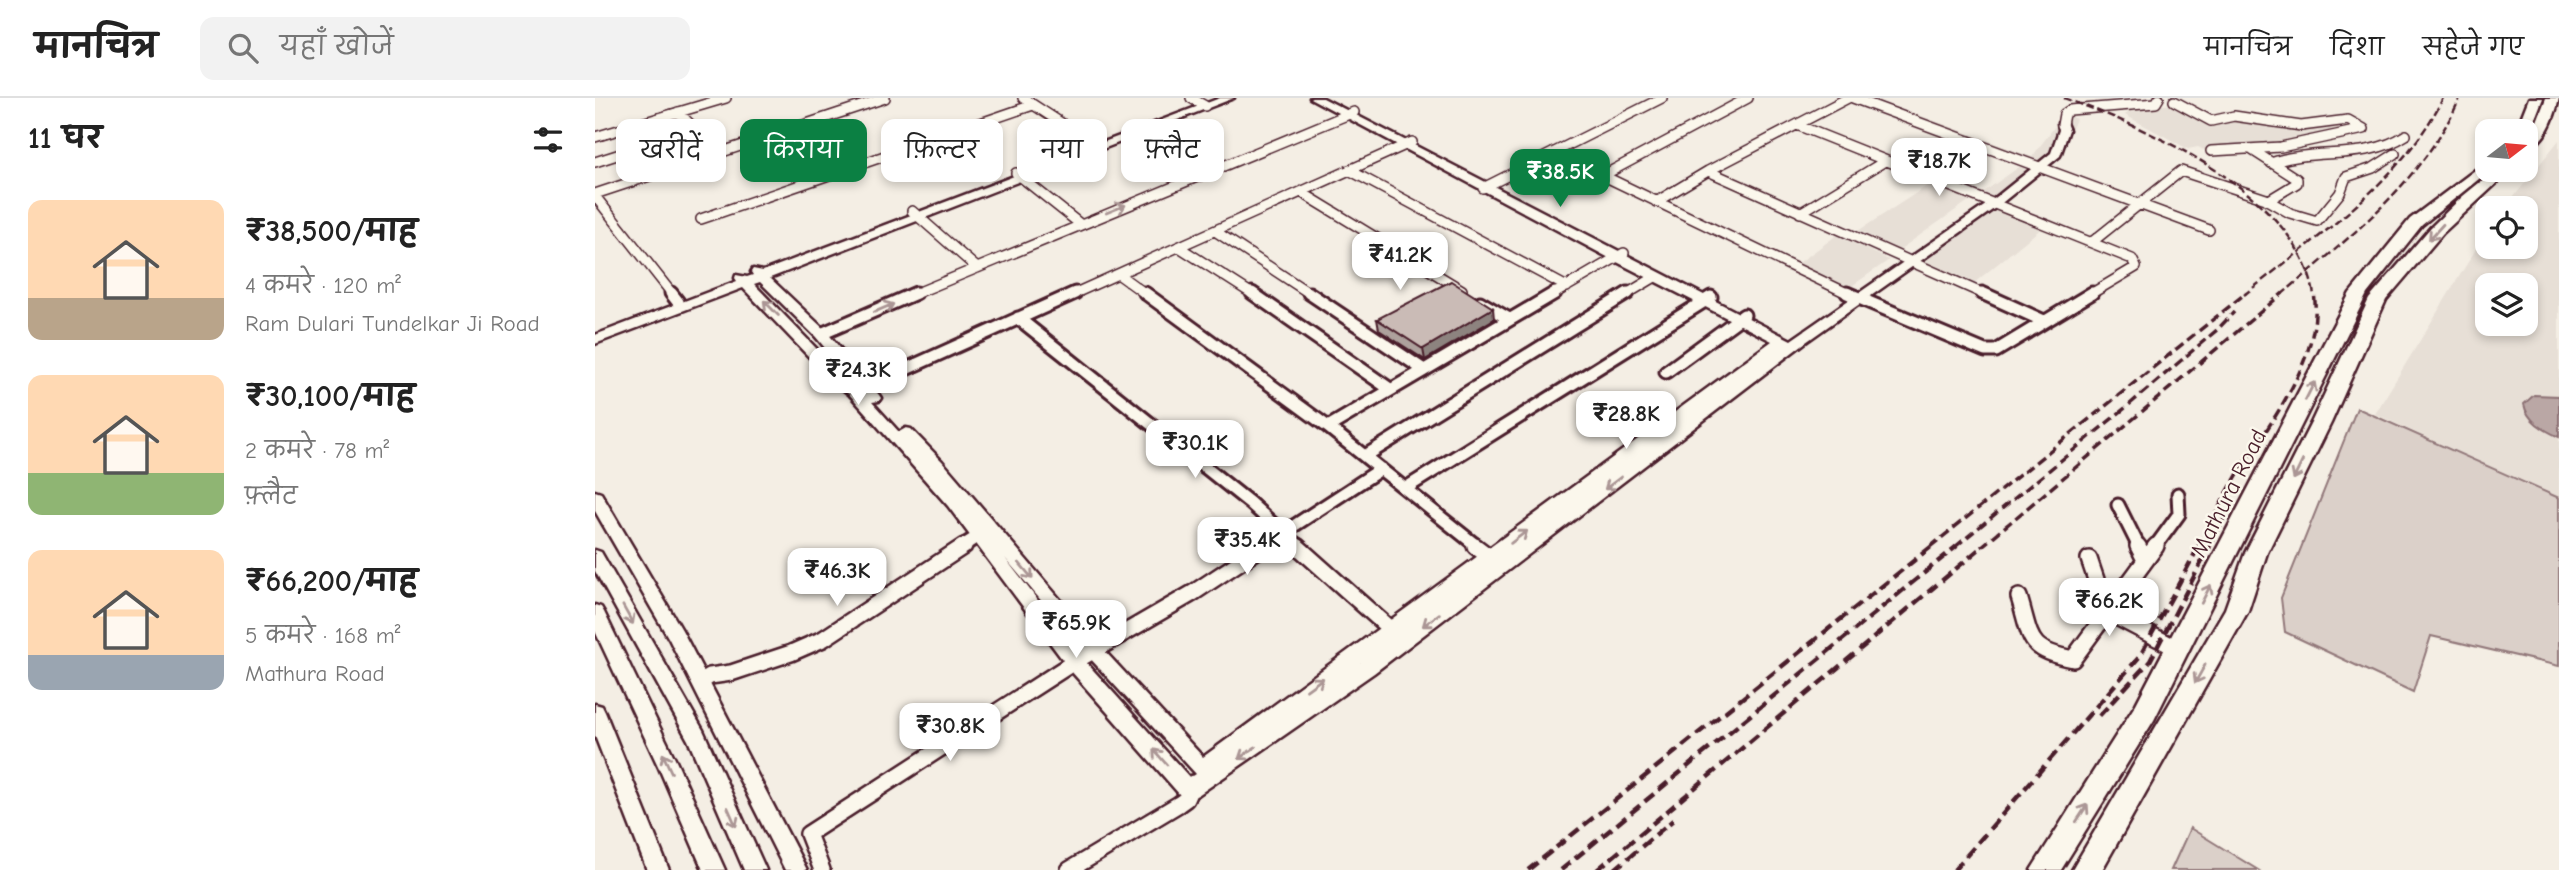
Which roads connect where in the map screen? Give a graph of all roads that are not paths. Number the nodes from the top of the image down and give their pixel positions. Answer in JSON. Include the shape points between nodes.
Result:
{"nodes":[{"id":1,"x":726,"y":98,"type":"edge"},
{"id":2,"x":885,"y":98,"type":"edge"},
{"id":3,"x":1023,"y":98,"type":"edge"},
{"id":4,"x":1218,"y":98,"type":"edge"},
{"id":5,"x":1229,"y":98,"type":"edge"},
{"id":6,"x":1315,"y":98,"type":"edge"},
{"id":7,"x":1328,"y":98,"type":"edge"},
{"id":8,"x":1662,"y":98,"type":"edge"},
{"id":9,"x":1748,"y":98,"type":"edge"},
{"id":10,"x":1851,"y":98,"type":"edge"},
{"id":11,"x":2187,"y":98,"type":"edge"},
{"id":12,"x":2536,"y":98,"type":"edge"},
{"id":13,"x":2553,"y":98,"type":"edge"},
{"id":14,"x":2159,"y":100,"type":"edge"},
{"id":15,"x":2174,"y":101,"type":"junction"},
{"id":16,"x":1199,"y":103,"type":"edge"},
{"id":17,"x":1033,"y":105,"type":"junction"},
{"id":18,"x":678,"y":112,"type":"junction"},
{"id":19,"x":1351,"y":114,"type":"junction"},
{"id":20,"x":685,"y":119,"type":"edge"},
{"id":21,"x":1054,"y":119,"type":"edge"},
{"id":22,"x":2528,"y":119,"type":"edge"},
{"id":23,"x":1797,"y":125,"type":"junction"},
{"id":24,"x":2062,"y":125,"type":"joint"},
{"id":25,"x":2538,"y":133,"type":"edge"},
{"id":26,"x":2406,"y":135,"type":"dead end"},
{"id":27,"x":595,"y":137,"type":"edge"},
{"id":28,"x":1107,"y":141,"type":"edge"},
{"id":29,"x":1408,"y":144,"type":"junction"},
{"id":30,"x":2252,"y":150,"type":"junction"},
{"id":31,"x":726,"y":151,"type":"edge"},
{"id":32,"x":2211,"y":151,"type":"dead end"},
{"id":33,"x":1554,"y":152,"type":"junction"},
{"id":34,"x":2395,"y":154,"type":"dead end"},
{"id":35,"x":616,"y":155,"type":"edge"},
{"id":36,"x":1885,"y":161,"type":"junction"},
{"id":37,"x":595,"y":162,"type":"edge"},
{"id":38,"x":2271,"y":163,"type":"junction"},
{"id":39,"x":2038,"y":166,"type":"junction"},
{"id":40,"x":1349,"y":170,"type":"junction"},
{"id":41,"x":1708,"y":171,"type":"junction"},
{"id":42,"x":2475,"y":175,"type":"edge"},
{"id":43,"x":1017,"y":176,"type":"edge"},
{"id":44,"x":1602,"y":176,"type":"junction"},
{"id":45,"x":633,"y":182,"type":"edge"},
{"id":46,"x":1028,"y":182,"type":"edge"},
{"id":47,"x":2489,"y":182,"type":"edge"},
{"id":48,"x":1487,"y":186,"type":"junction"},
{"id":49,"x":1301,"y":192,"type":"junction"},
{"id":50,"x":595,"y":195,"type":"edge"},
{"id":51,"x":2267,"y":200,"type":"junction"},
{"id":52,"x":1656,"y":202,"type":"junction"},
{"id":53,"x":1988,"y":202,"type":"junction"},
{"id":54,"x":2141,"y":203,"type":"junction"},
{"id":55,"x":1800,"y":213,"type":"junction"},
{"id":56,"x":915,"y":214,"type":"junction"},
{"id":57,"x":701,"y":219,"type":"dead end"},
{"id":58,"x":1080,"y":224,"type":"junction"},
{"id":59,"x":2209,"y":230,"type":"dead end"},
{"id":60,"x":1215,"y":231,"type":"junction"},
{"id":61,"x":2092,"y":242,"type":"junction"},
{"id":62,"x":1179,"y":247,"type":"junction"},
{"id":63,"x":1621,"y":255,"type":"junction"},
{"id":64,"x":1904,"y":260,"type":"junction"},
{"id":65,"x":977,"y":268,"type":"junction"},
{"id":66,"x":1118,"y":274,"type":"junction"},
{"id":67,"x":751,"y":277,"type":"junction"},
{"id":68,"x":1655,"y":277,"type":"junction"},
{"id":69,"x":1452,"y":284,"type":"junction"},
{"id":70,"x":1567,"y":287,"type":"junction"},
{"id":71,"x":1441,"y":290,"type":"edge"},
{"id":72,"x":1853,"y":296,"type":"junction"},
{"id":73,"x":1707,"y":300,"type":"junction"},
{"id":74,"x":678,"y":302,"type":"junction"},
{"id":75,"x":1742,"y":317,"type":"junction"},
{"id":76,"x":1017,"y":318,"type":"junction"},
{"id":77,"x":1509,"y":319,"type":"junction"},
{"id":78,"x":2044,"y":321,"type":"junction"},
{"id":79,"x":1374,"y":323,"type":"edge"},
{"id":80,"x":1363,"y":329,"type":"junction"},
{"id":81,"x":595,"y":333,"type":"edge"},
{"id":82,"x":821,"y":334,"type":"junction"},
{"id":83,"x":595,"y":340,"type":"edge"},
{"id":84,"x":1787,"y":341,"type":"junction"},
{"id":85,"x":1424,"y":370,"type":"junction"},
{"id":86,"x":1666,"y":372,"type":"dead end"},
{"id":87,"x":1391,"y":389,"type":"junction"},
{"id":88,"x":860,"y":390,"type":"junction"},
{"id":89,"x":1328,"y":427,"type":"junction"},
{"id":90,"x":1365,"y":456,"type":"junction"},
{"id":91,"x":1381,"y":469,"type":"junction"},
{"id":92,"x":1405,"y":488,"type":"junction"},
{"id":93,"x":2178,"y":494,"type":"dead end"},
{"id":94,"x":595,"y":497,"type":"edge"},
{"id":95,"x":2118,"y":505,"type":"dead end"},
{"id":96,"x":981,"y":527,"type":"junction"},
{"id":97,"x":1283,"y":533,"type":"junction"},
{"id":98,"x":595,"y":556,"type":"edge"},
{"id":99,"x":1491,"y":558,"type":"junction"},
{"id":100,"x":2089,"y":559,"type":"dead end"},
{"id":101,"x":2145,"y":560,"type":"junction"},
{"id":102,"x":2019,"y":597,"type":"dead end"},
{"id":103,"x":595,"y":612,"type":"edge"},
{"id":104,"x":2107,"y":612,"type":"junction"},
{"id":105,"x":1390,"y":629,"type":"junction"},
{"id":106,"x":2178,"y":649,"type":"junction"},
{"id":107,"x":1094,"y":651,"type":"junction"},
{"id":108,"x":1075,"y":662,"type":"junction"},
{"id":109,"x":700,"y":682,"type":"junction"},
{"id":110,"x":595,"y":712,"type":"edge"},
{"id":111,"x":1205,"y":773,"type":"junction"},
{"id":112,"x":1191,"y":789,"type":"junction"},
{"id":113,"x":658,"y":870,"type":"edge"},
{"id":114,"x":714,"y":870,"type":"edge"},
{"id":115,"x":755,"y":870,"type":"edge"},
{"id":116,"x":796,"y":870,"type":"edge"},
{"id":117,"x":822,"y":870,"type":"edge"},
{"id":118,"x":1069,"y":870,"type":"edge"},
{"id":119,"x":2045,"y":870,"type":"edge"},
{"id":120,"x":2086,"y":870,"type":"edge"}],
"edges":[{"from":1,"to":18,"type":"street"},
{"from":2,"to":31,"type":"street"},
{"from":3,"to":17,"type":"street"},
{"from":4,"to":16,"type":"street"},
{"from":5,"to":16,"type":"street"},
{"from":6,"to":19,"type":"street"},
{"from":7,"to":19,"type":"street"},
{"from":8,"to":33,"type":"street"},
{"from":9,"to":44,"type":"street"},
{"from":10,"to":23,"type":"street"},
{"from":10,"to":39,"type":"street"},
{"from":11,"to":15,"type":"street"},
{"from":12,"to":22,"type":"highway"},
{"from":13,"to":25,"type":"highway"},
{"from":14,"to":15,"type":"street"},
{"from":14,"to":24,"type":"street","via":[[2075,108],[2064,114]]},
{"from":15,"to":30,"type":"street","via":[[2211,121],[2234,116],[2301,126],[2347,120],[2364,129]]},
{"from":16,"to":28,"type":"street"},
{"from":17,"to":21,"type":"street"},
{"from":17,"to":57,"type":"street"},
{"from":18,"to":20,"type":"street"},
{"from":18,"to":27,"type":"street"},
{"from":19,"to":29,"type":"street"},
{"from":58,"to":19,"type":"street","one_way":true},
{"from":23,"to":36,"type":"street"},
{"from":23,"to":41,"type":"street"},
{"from":24,"to":39,"type":"street"},
{"from":26,"to":38,"type":"street","via":[[2373,150],[2296,154]]},
{"from":29,"to":40,"type":"street"},
{"from":29,"to":48,"type":"street"},
{"from":30,"to":32,"type":"street"},
{"from":30,"to":38,"type":"street"},
{"from":33,"to":44,"type":"street"},
{"from":33,"to":48,"type":"street"},
{"from":34,"to":51,"type":"street","via":[[2346,177],[2340,193],[2317,221]]},
{"from":35,"to":37,"type":"street"},
{"from":36,"to":53,"type":"street"},
{"from":36,"to":55,"type":"street"},
{"from":38,"to":51,"type":"street","via":[[2298,181]]},
{"from":39,"to":53,"type":"street"},
{"from":39,"to":54,"type":"street"},
{"from":40,"to":49,"type":"street"},
{"from":40,"to":70,"type":"street"},
{"from":41,"to":52,"type":"street"},
{"from":41,"to":55,"type":"street"},
{"from":106,"to":42,"type":"highway","name":"Mathura Road","one_way":true,"via":[[2360,293],[2416,222]]},
{"from":43,"to":56,"type":"street"},
{"from":44,"to":52,"type":"street"},
{"from":45,"to":50,"type":"street"},
{"from":46,"to":58,"type":"street"},
{"from":47,"to":120,"type":"highway","one_way":true,"via":[[2437,230],[2378,299],[2256,553],[2236,611]]},
{"from":48,"to":63,"type":"street"},
{"from":49,"to":60,"type":"street"},
{"from":49,"to":69,"type":"street"},
{"from":50,"to":74,"type":"street"},
{"from":51,"to":54,"type":"street","via":[[2183,171]]},
{"from":52,"to":72,"type":"street"},
{"from":53,"to":61,"type":"street"},
{"from":53,"to":64,"type":"street"},
{"from":54,"to":59,"type":"street"},
{"from":54,"to":61,"type":"street"},
{"from":55,"to":64,"type":"street"},
{"from":56,"to":65,"type":"street"},
{"from":56,"to":67,"type":"street"},
{"from":58,"to":65,"type":"street"},
{"from":60,"to":62,"type":"street"},
{"from":60,"to":80,"type":"street"},
{"from":61,"to":78,"type":"street","via":[[2132,259],[2136,267]]},
{"from":62,"to":66,"type":"street"},
{"from":62,"to":87,"type":"street"},
{"from":63,"to":68,"type":"street"},
{"from":63,"to":70,"type":"street"},
{"from":63,"to":73,"type":"street"},
{"from":64,"to":72,"type":"street"},
{"from":64,"to":78,"type":"street"},
{"from":82,"to":65,"type":"street","one_way":true},
{"from":66,"to":76,"type":"street"},
{"from":66,"to":89,"type":"street"},
{"from":67,"to":74,"type":"street"},
{"from":67,"to":82,"type":"street"},
{"from":67,"to":83,"type":"street"},
{"from":88,"to":67,"type":"street","one_way":true,"via":[[838,379]]},
{"from":68,"to":73,"type":"street"},
{"from":68,"to":90,"type":"street"},
{"from":69,"to":71,"type":"street"},
{"from":69,"to":77,"type":"street"},
{"from":70,"to":77,"type":"street"},
{"from":72,"to":78,"type":"street","via":[[1985,351],[1996,351]]},
{"from":72,"to":84,"type":"street"},
{"from":73,"to":75,"type":"street"},
{"from":73,"to":92,"type":"street"},
{"from":74,"to":81,"type":"street"},
{"from":75,"to":84,"type":"street"},
{"from":75,"to":86,"type":"street"},
{"from":76,"to":88,"type":"street"},
{"from":76,"to":97,"type":"street"},
{"from":77,"to":85,"type":"street"},
{"from":79,"to":80,"type":"street"},
{"from":80,"to":85,"type":"street"},
{"from":82,"to":88,"type":"street"},
{"from":99,"to":84,"type":"street","one_way":true},
{"from":84,"to":111,"type":"street","one_way":true,"via":[[1495,573]]},
{"from":85,"to":87,"type":"street"},
{"from":87,"to":89,"type":"street"},
{"from":88,"to":96,"type":"street"},
{"from":89,"to":90,"type":"street"},
{"from":90,"to":91,"type":"street"},
{"from":91,"to":92,"type":"street"},
{"from":91,"to":97,"type":"street"},
{"from":92,"to":99,"type":"street"},
{"from":93,"to":101,"type":"street","via":[[2179,514]]},
{"from":94,"to":109,"type":"street"},
{"from":95,"to":101,"type":"street"},
{"from":96,"to":107,"type":"street","one_way":true},
{"from":96,"to":108,"type":"street"},
{"from":96,"to":109,"type":"street","via":[[823,639]]},
{"from":97,"to":105,"type":"street"},
{"from":97,"to":107,"type":"street"},
{"from":98,"to":115,"type":"street","one_way":true,"via":[[696,736]]},
{"from":99,"to":105,"type":"street"},
{"from":100,"to":104,"type":"street"},
{"from":101,"to":104,"type":"street"},
{"from":102,"to":104,"type":"street","via":[[2037,645],[2045,652],[2073,659]]},
{"from":114,"to":103,"type":"street","one_way":true},
{"from":104,"to":106,"type":"street"},
{"from":111,"to":105,"type":"street","one_way":true,"via":[[1209,764]]},
{"from":119,"to":106,"type":"highway","name":"Mathura Road","one_way":true,"via":[[2145,712]]},
{"from":107,"to":108,"type":"street"},
{"from":107,"to":111,"type":"street"},
{"from":112,"to":108,"type":"street","one_way":true},
{"from":108,"to":117,"type":"street","via":[[808,834]]},
{"from":109,"to":116,"type":"street"},
{"from":110,"to":113,"type":"street"},
{"from":111,"to":112,"type":"street"},
{"from":112,"to":118,"type":"street","via":[[1179,804]]}]}
